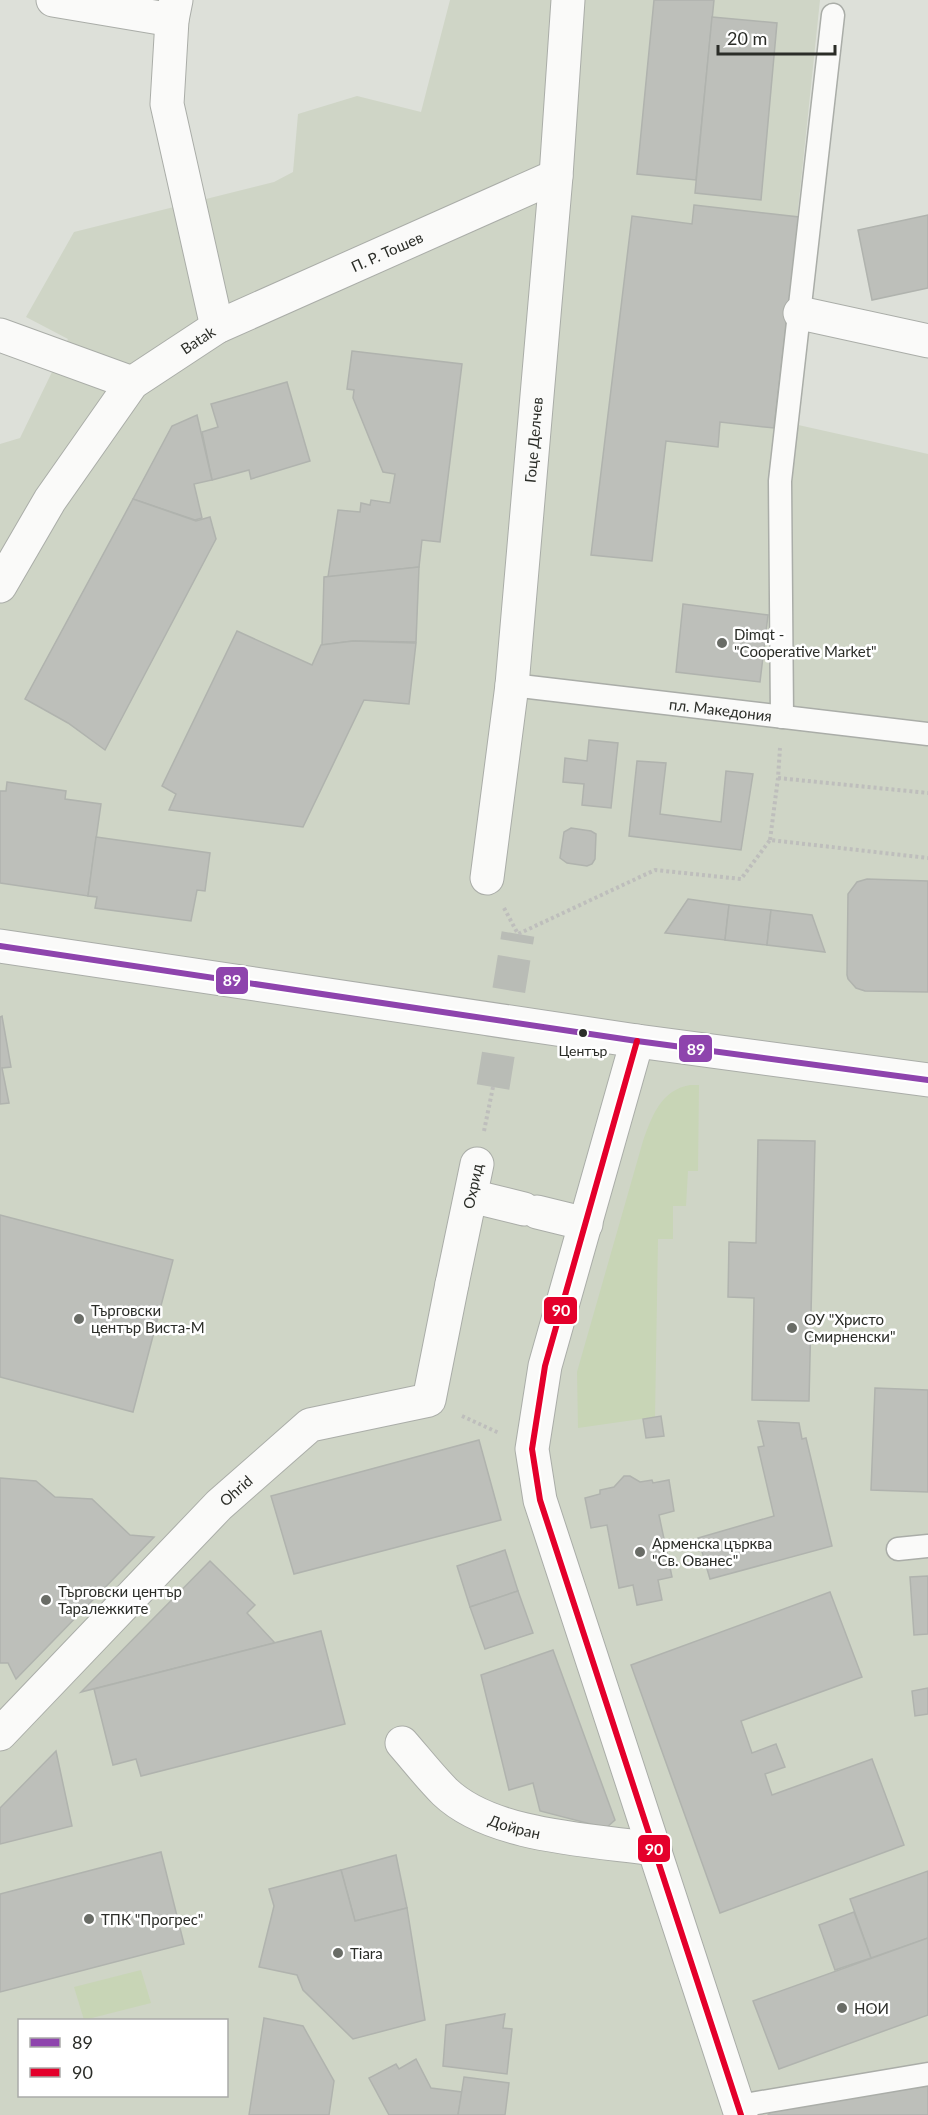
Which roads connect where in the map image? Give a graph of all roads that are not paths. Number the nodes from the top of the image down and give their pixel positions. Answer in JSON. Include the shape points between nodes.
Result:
{"nodes":[{"id":1,"x":53,"y":0,"type":"edge"},
{"id":2,"x":568,"y":0,"type":"edge"},
{"id":3,"x":174,"y":10,"type":"edge"},
{"id":4,"x":833,"y":15,"type":"dead end"},
{"id":5,"x":556,"y":176,"type":"junction"},
{"id":6,"x":800,"y":314,"type":"junction"},
{"id":7,"x":216,"y":327,"type":"junction"},
{"id":8,"x":0,"y":335,"type":"edge"},
{"id":9,"x":928,"y":341,"type":"edge"},
{"id":10,"x":132,"y":382,"type":"junction"},
{"id":11,"x":0,"y":586,"type":"edge"},
{"id":12,"x":512,"y":685,"type":"junction"},
{"id":13,"x":782,"y":717,"type":"junction"},
{"id":14,"x":928,"y":734,"type":"edge"},
{"id":15,"x":487,"y":879,"type":"dead end"},
{"id":16,"x":0,"y":946,"type":"edge"},
{"id":17,"x":637,"y":1041,"type":"junction"},
{"id":18,"x":928,"y":1080,"type":"edge"},
{"id":19,"x":477,"y":1164,"type":"road end"},
{"id":20,"x":471,"y":1196,"type":"junction"},
{"id":21,"x":586,"y":1224,"type":"junction"},
{"id":22,"x":429,"y":1400,"type":"joint"},
{"id":23,"x":928,"y":1546,"type":"edge"},
{"id":24,"x":898,"y":1549,"type":"dead end"},
{"id":25,"x":0,"y":1734,"type":"edge"},
{"id":26,"x":402,"y":1743,"type":"dead end"},
{"id":27,"x":655,"y":1849,"type":"junction"},
{"id":28,"x":928,"y":2074,"type":"edge"},
{"id":29,"x":740,"y":2111,"type":"edge"}],
"edges":[{"from":1,"to":3,"type":"street"},
{"from":2,"to":5,"type":"street","name":"Гоце Делчев"},
{"from":3,"to":7,"type":"street","name":"Batak","via":[[167,104]]},
{"from":4,"to":6,"type":"lane"},
{"from":5,"to":7,"type":"street","name":"П. Р. Тошев"},
{"from":5,"to":12,"type":"street","name":"Гоце Делчев"},
{"from":6,"to":9,"type":"street"},
{"from":6,"to":13,"type":"lane","via":[[780,481]]},
{"from":7,"to":10,"type":"street","name":"Batak"},
{"from":8,"to":10,"type":"street"},
{"from":10,"to":11,"type":"street","name":"Batak","via":[[50,500]]},
{"from":12,"to":13,"type":"lane","name":"пл. Македония"},
{"from":12,"to":15,"type":"street","name":"Гоце Делчев"},
{"from":13,"to":14,"type":"lane","name":"пл. Македония"},
{"from":16,"to":17,"type":"street"},
{"from":17,"to":18,"type":"street"},
{"from":17,"to":21,"type":"street"},
{"from":19,"to":20,"type":"street","name":"Охрид"},
{"from":20,"to":21,"type":"street"},
{"from":20,"to":22,"type":"street","name":"Охрид"},
{"from":21,"to":27,"type":"street","via":[[545,1366],[532,1449],[540,1500]]},
{"from":22,"to":25,"type":"street","name":"Ohrid","via":[[310,1425],[219,1506]]},
{"from":23,"to":24,"type":"lane"},
{"from":26,"to":27,"type":"street","name":"Дойран","via":[[446,1793],[478,1814],[529,1832]]},
{"from":27,"to":29,"type":"street"},
{"from":28,"to":29,"type":"lane"}]}
